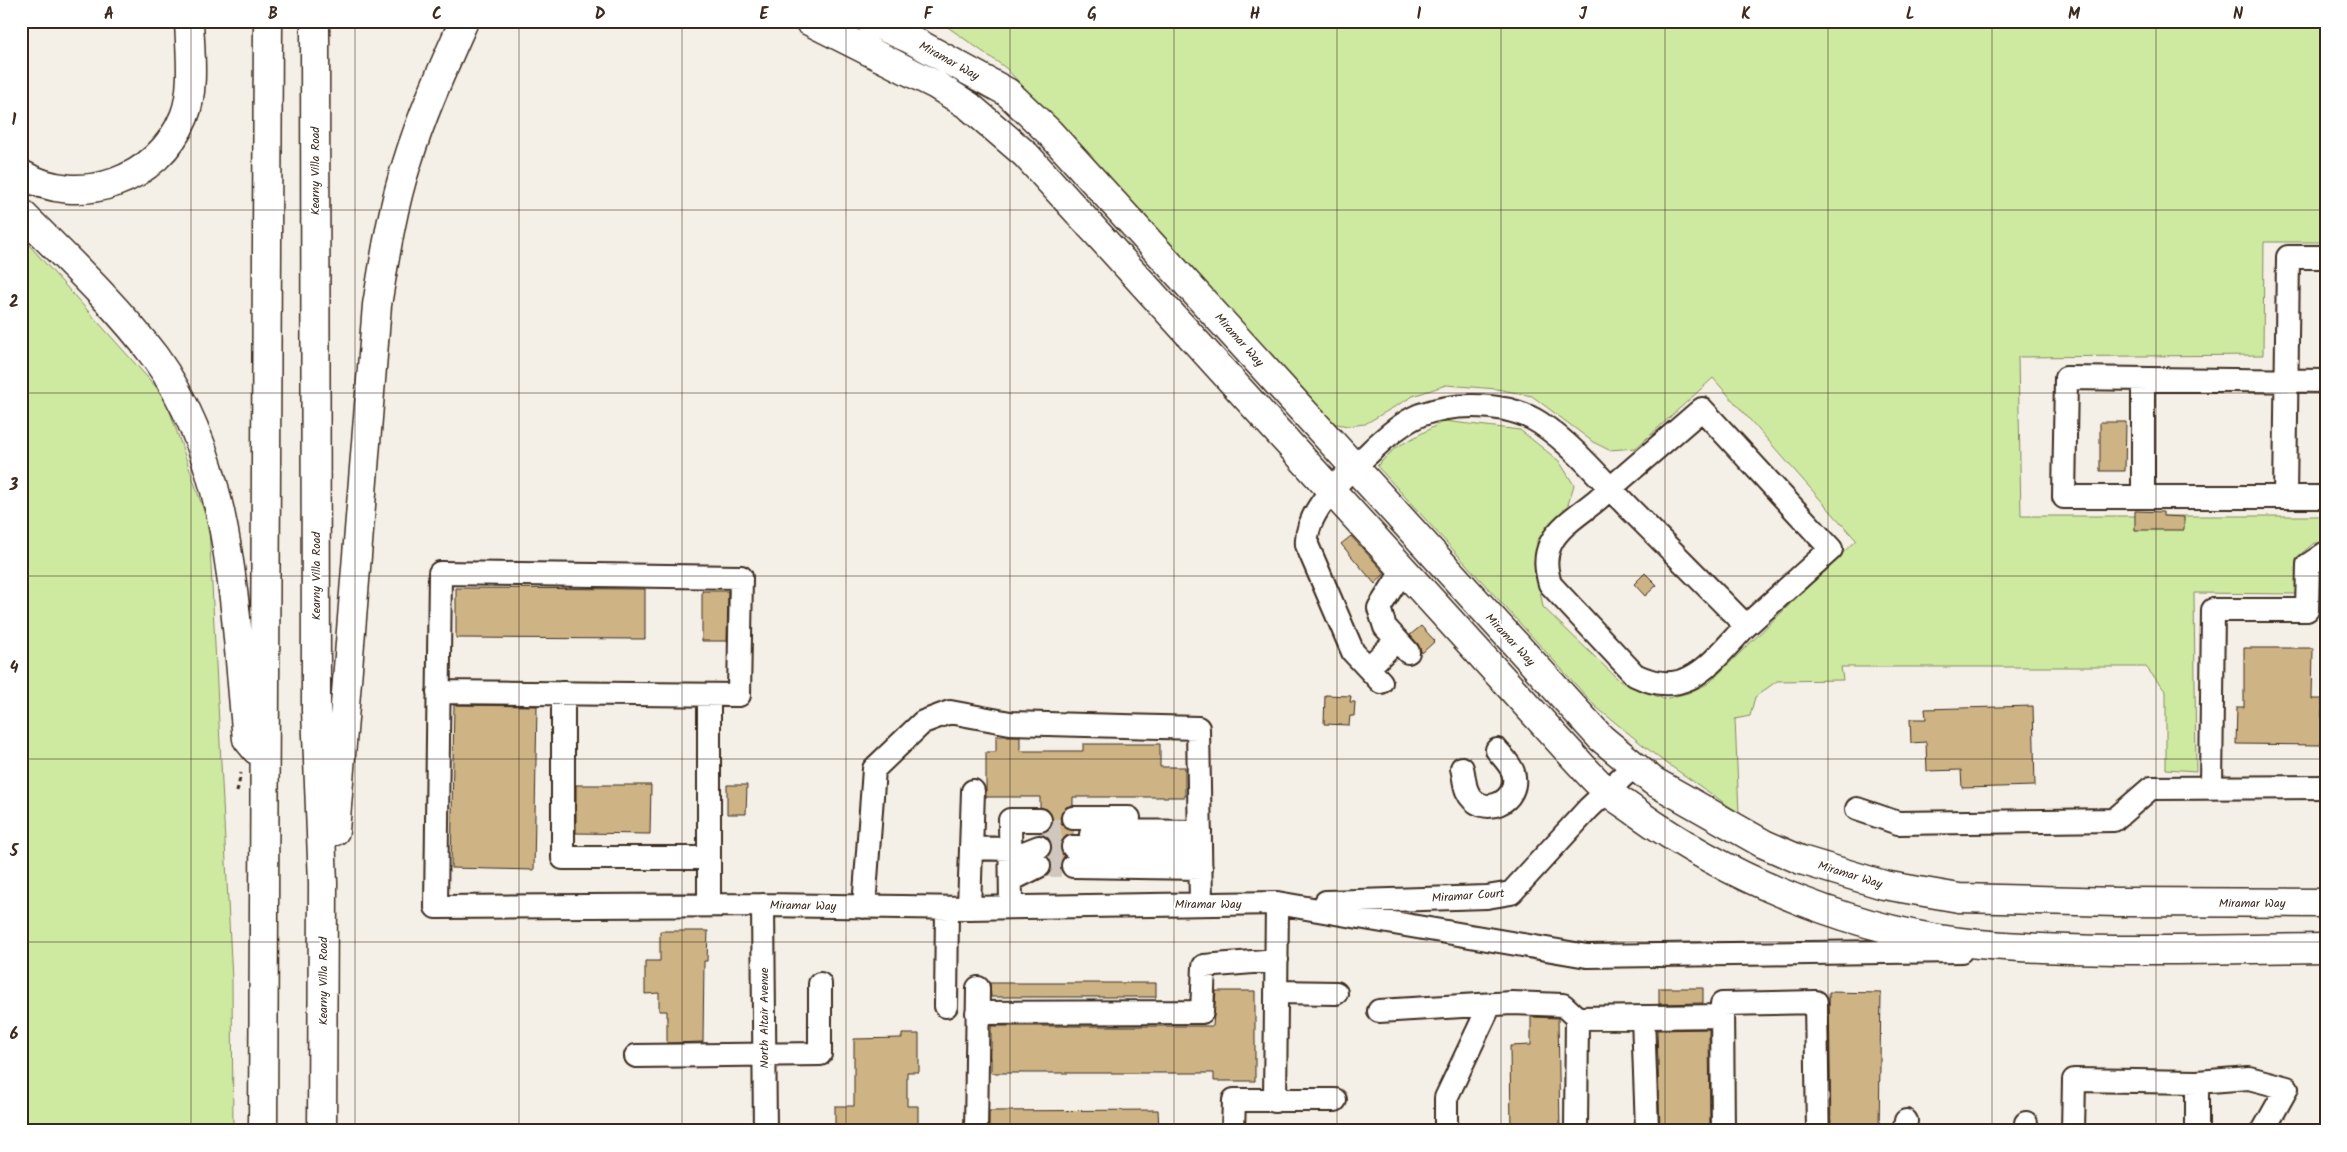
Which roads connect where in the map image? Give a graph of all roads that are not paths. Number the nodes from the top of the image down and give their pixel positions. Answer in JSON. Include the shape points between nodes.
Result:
{"nodes":[{"id":1,"x":189,"y":21,"type":"edge"},
{"id":2,"x":268,"y":21,"type":"edge"},
{"id":3,"x":315,"y":21,"type":"edge"},
{"id":4,"x":809,"y":21,"type":"edge"},
{"id":5,"x":870,"y":21,"type":"edge"},
{"id":6,"x":910,"y":21,"type":"edge"},
{"id":7,"x":464,"y":23,"type":"edge"},
{"id":8,"x":1007,"y":92,"type":"junction"},
{"id":9,"x":21,"y":174,"type":"edge"},
{"id":10,"x":21,"y":213,"type":"edge"},
{"id":11,"x":2326,"y":257,"type":"edge"},
{"id":12,"x":2143,"y":379,"type":"junction"},
{"id":13,"x":2285,"y":380,"type":"junction"},
{"id":14,"x":2326,"y":381,"type":"edge"},
{"id":15,"x":1354,"y":466,"type":"junction"},
{"id":16,"x":1610,"y":488,"type":"junction"},
{"id":17,"x":1332,"y":490,"type":"junction"},
{"id":18,"x":2143,"y":497,"type":"junction"},
{"id":19,"x":2285,"y":497,"type":"junction"},
{"id":20,"x":2326,"y":497,"type":"edge"},
{"id":21,"x":2326,"y":553,"type":"edge"},
{"id":22,"x":1403,"y":570,"type":"junction"},
{"id":23,"x":1746,"y":626,"type":"junction"},
{"id":24,"x":438,"y":692,"type":"junction"},
{"id":25,"x":563,"y":693,"type":"junction"},
{"id":26,"x":709,"y":695,"type":"junction"},
{"id":27,"x":1498,"y":750,"type":"dead end"},
{"id":28,"x":264,"y":760,"type":"junction"},
{"id":29,"x":1634,"y":765,"type":"junction"},
{"id":30,"x":1462,"y":768,"type":"dead end"},
{"id":31,"x":2211,"y":787,"type":"junction"},
{"id":32,"x":2326,"y":787,"type":"edge"},
{"id":33,"x":973,"y":791,"type":"dead end"},
{"id":34,"x":1607,"y":791,"type":"junction"},
{"id":35,"x":1858,"y":809,"type":"dead end"},
{"id":36,"x":1200,"y":841,"type":"junction"},
{"id":37,"x":971,"y":848,"type":"junction"},
{"id":38,"x":1011,"y":850,"type":"junction"},
{"id":39,"x":709,"y":858,"type":"junction"},
{"id":40,"x":323,"y":883,"type":"junction"},
{"id":41,"x":1201,"y":903,"type":"junction"},
{"id":42,"x":1277,"y":903,"type":"junction"},
{"id":43,"x":2326,"y":903,"type":"edge"},
{"id":44,"x":709,"y":905,"type":"junction"},
{"id":45,"x":764,"y":905,"type":"junction"},
{"id":46,"x":864,"y":907,"type":"junction"},
{"id":47,"x":1011,"y":907,"type":"junction"},
{"id":48,"x":947,"y":908,"type":"junction"},
{"id":49,"x":970,"y":908,"type":"junction"},
{"id":50,"x":2326,"y":948,"type":"edge"},
{"id":51,"x":2097,"y":950,"type":"junction"},
{"id":52,"x":1276,"y":960,"type":"junction"},
{"id":53,"x":820,"y":984,"type":"dead end"},
{"id":54,"x":978,"y":988,"type":"dead end"},
{"id":55,"x":1276,"y":992,"type":"junction"},
{"id":56,"x":1336,"y":993,"type":"dead end"},
{"id":57,"x":1490,"y":1004,"type":"junction"},
{"id":58,"x":946,"y":1006,"type":"dead end"},
{"id":59,"x":1379,"y":1011,"type":"dead end"},
{"id":60,"x":977,"y":1012,"type":"junction"},
{"id":61,"x":1722,"y":1016,"type":"junction"},
{"id":62,"x":1643,"y":1017,"type":"junction"},
{"id":63,"x":1577,"y":1018,"type":"junction"},
{"id":64,"x":764,"y":1055,"type":"junction"},
{"id":65,"x":636,"y":1056,"type":"dead end"},
{"id":66,"x":2198,"y":1082,"type":"junction"},
{"id":67,"x":1335,"y":1100,"type":"dead end"},
{"id":68,"x":1275,"y":1101,"type":"junction"},
{"id":69,"x":1576,"y":1128,"type":"dead end"},
{"id":70,"x":1647,"y":1129,"type":"dead end"},
{"id":71,"x":263,"y":1131,"type":"edge"},
{"id":72,"x":322,"y":1131,"type":"edge"},
{"id":73,"x":764,"y":1131,"type":"edge"},
{"id":74,"x":976,"y":1131,"type":"edge"},
{"id":75,"x":1233,"y":1131,"type":"edge"},
{"id":76,"x":1446,"y":1131,"type":"edge"},
{"id":77,"x":1723,"y":1131,"type":"edge"},
{"id":78,"x":1818,"y":1131,"type":"edge"},
{"id":79,"x":2073,"y":1131,"type":"edge"},
{"id":80,"x":2196,"y":1131,"type":"edge"},
{"id":81,"x":2263,"y":1131,"type":"edge"}],
"edges":[{"from":1,"to":9,"type":"main road","via":[[189,87],[184,116],[160,154],[146,167],[129,177],[89,189],[48,185]]},
{"from":2,"to":28,"type":"main road"},
{"from":3,"to":40,"type":"main road","name":"Kearny Villa Road","via":[[316,710]]},
{"from":4,"to":17,"type":"main road","name":"Miramar Way","via":[[936,85],[969,106],[1026,155]]},
{"from":5,"to":8,"type":"main road","name":"Miramar Way"},
{"from":6,"to":8,"type":"main road"},
{"from":7,"to":40,"type":"main road","via":[[420,123],[406,164],[383,267],[377,305],[336,826]]},
{"from":8,"to":15,"type":"main road","name":"Miramar Way","via":[[1049,132]]},
{"from":10,"to":28,"type":"main road","via":[[156,359],[200,441],[214,485],[226,542],[248,739]]},
{"from":11,"to":13,"type":"street","via":[[2288,257]]},
{"from":12,"to":13,"type":"street"},
{"from":12,"to":18,"type":"street"},
{"from":12,"to":18,"type":"street","via":[[2066,378],[2064,497]]},
{"from":13,"to":14,"type":"street"},
{"from":13,"to":19,"type":"street"},
{"from":15,"to":16,"type":"street","via":[[1384,438],[1418,416],[1459,405],[1501,408],[1539,423],[1572,449]]},
{"from":15,"to":17,"type":"street"},
{"from":15,"to":29,"type":"main road","name":"Miramar Way","via":[[1600,738]]},
{"from":16,"to":23,"type":"street"},
{"from":16,"to":23,"type":"street","via":[[1551,542],[1546,570],[1550,584],[1634,675],[1664,685],[1694,677]]},
{"from":16,"to":23,"type":"street","via":[[1702,409],[1831,549]]},
{"from":17,"to":22,"type":"main road","name":"Miramar Way"},
{"from":17,"to":22,"type":"street","via":[[1310,522],[1307,545],[1353,652],[1375,675],[1403,646],[1385,627],[1379,608]]},
{"from":18,"to":19,"type":"street"},
{"from":19,"to":20,"type":"street"},
{"from":21,"to":31,"type":"street","via":[[2308,565],[2307,610],[2214,610]]},
{"from":22,"to":34,"type":"main road","name":"Miramar Way"},
{"from":24,"to":25,"type":"street"},
{"from":24,"to":26,"type":"street","via":[[440,574],[741,577],[739,695]]},
{"from":24,"to":44,"type":"street","name":"Miramar Way","via":[[436,907]]},
{"from":25,"to":26,"type":"street"},
{"from":25,"to":39,"type":"street","via":[[562,858]]},
{"from":26,"to":39,"type":"street"},
{"from":27,"to":30,"type":"street","via":[[1512,770],[1515,784],[1510,796],[1502,803],[1486,806],[1474,800],[1467,791]]},
{"from":28,"to":71,"type":"main road"},
{"from":29,"to":34,"type":"street","name":"Miramar Court"},
{"from":29,"to":43,"type":"main road","name":"Miramar Way","via":[[1653,781],[1764,844],[1801,860],[1884,885],[1959,898]]},
{"from":31,"to":32,"type":"street"},
{"from":31,"to":35,"type":"street","via":[[2151,788],[2114,820],[1898,823]]},
{"from":33,"to":37,"type":"street"},
{"from":34,"to":42,"type":"street","name":"Miramar Court","via":[[1511,893],[1487,897]]},
{"from":34,"to":51,"type":"main road","name":"Miramar Way","via":[[1672,838],[1785,896],[1874,924],[1934,938],[1978,944]]},
{"from":36,"to":36,"type":"street","via":[[1073,842]]},
{"from":36,"to":41,"type":"street"},
{"from":36,"to":46,"type":"street","via":[[1198,728],[1010,723],[950,712],[923,722],[874,769]]},
{"from":37,"to":38,"type":"street"},
{"from":37,"to":49,"type":"street"},
{"from":38,"to":38,"type":"street","via":[[1039,844]]},
{"from":38,"to":47,"type":"street"},
{"from":39,"to":44,"type":"street"},
{"from":40,"to":72,"type":"main road","name":"Kearny Villa Road"},
{"from":41,"to":42,"type":"street","name":"Miramar Way"},
{"from":41,"to":47,"type":"street","name":"Miramar Way"},
{"from":42,"to":51,"type":"street","name":"Miramar Way","via":[[1587,956]]},
{"from":42,"to":52,"type":"street"},
{"from":44,"to":45,"type":"street","name":"Miramar Way"},
{"from":45,"to":46,"type":"street","name":"Miramar Way"},
{"from":45,"to":64,"type":"street","name":"North Altair Avenue"},
{"from":46,"to":48,"type":"street","name":"Miramar Way"},
{"from":47,"to":49,"type":"street","name":"Miramar Way"},
{"from":48,"to":49,"type":"street","name":"Miramar Way"},
{"from":48,"to":58,"type":"street"},
{"from":50,"to":51,"type":"main road","name":"Miramar Way"},
{"from":52,"to":55,"type":"street"},
{"from":52,"to":60,"type":"street","via":[[1204,966],[1202,1012]]},
{"from":53,"to":64,"type":"street","via":[[820,1054]]},
{"from":54,"to":60,"type":"street"},
{"from":55,"to":56,"type":"street"},
{"from":55,"to":68,"type":"street"},
{"from":57,"to":59,"type":"street"},
{"from":57,"to":63,"type":"street","via":[[1563,1005]]},
{"from":57,"to":76,"type":"street","via":[[1446,1098]]},
{"from":60,"to":74,"type":"street"},
{"from":61,"to":62,"type":"street"},
{"from":61,"to":77,"type":"street"},
{"from":61,"to":78,"type":"street","via":[[1722,1004],[1816,1002]]},
{"from":62,"to":63,"type":"street"},
{"from":62,"to":70,"type":"street"},
{"from":63,"to":69,"type":"street"},
{"from":64,"to":65,"type":"street"},
{"from":64,"to":73,"type":"street","name":"North Altair Avenue"},
{"from":66,"to":79,"type":"street","via":[[2074,1080]]},
{"from":66,"to":80,"type":"street"},
{"from":66,"to":81,"type":"street","via":[[2249,1078],[2287,1088]]},
{"from":67,"to":68,"type":"street"},
{"from":68,"to":75,"type":"street","via":[[1234,1100]]}]}
